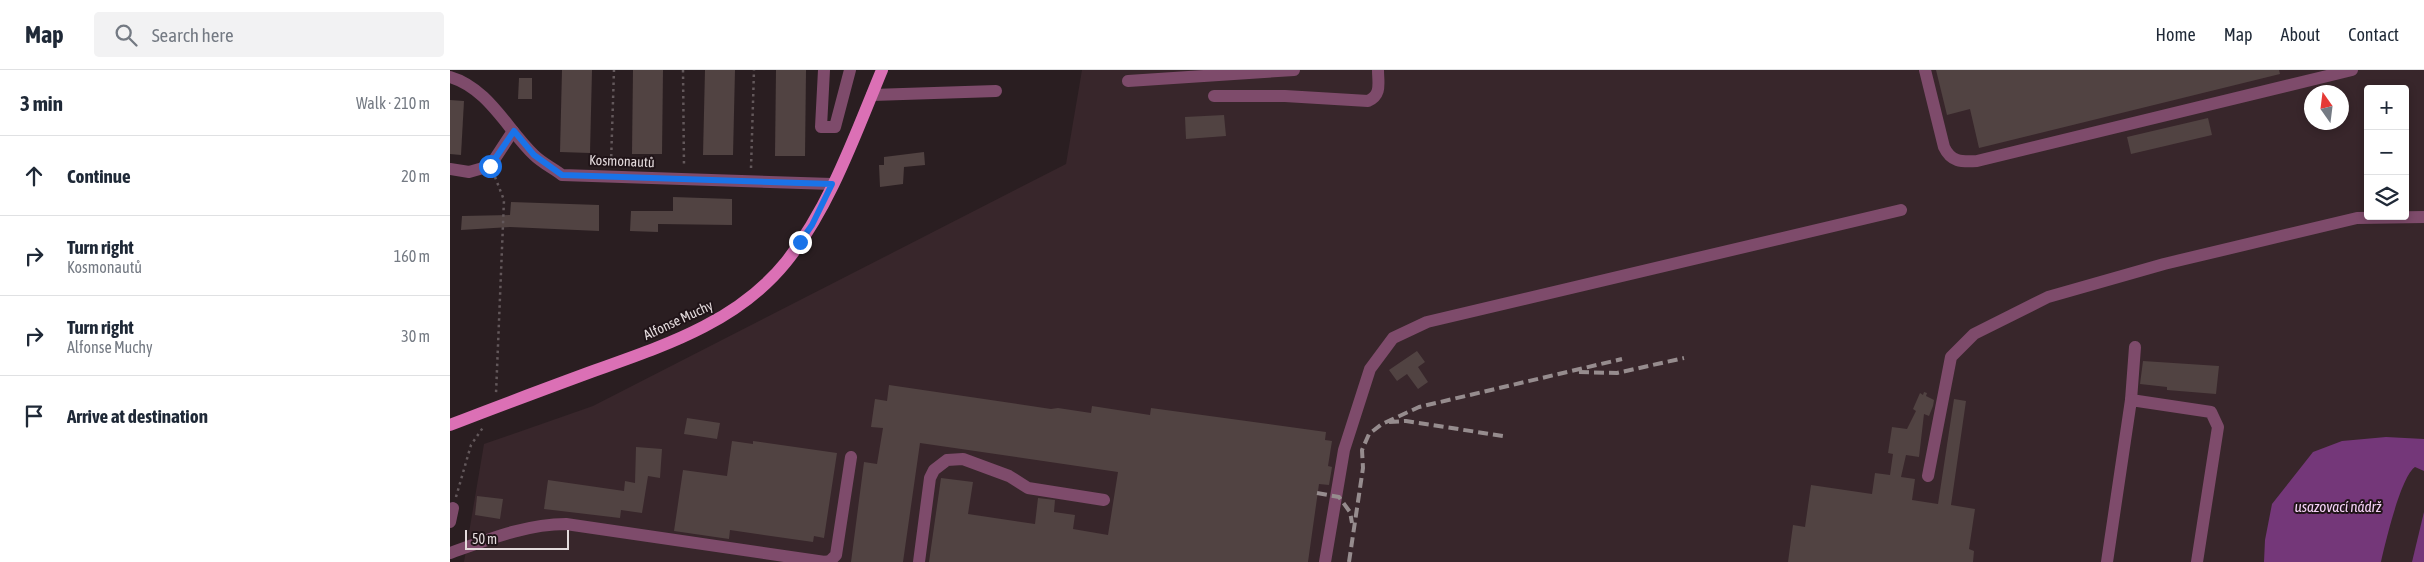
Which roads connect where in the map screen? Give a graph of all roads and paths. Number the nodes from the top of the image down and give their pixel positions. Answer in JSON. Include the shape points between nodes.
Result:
{"nodes":[{"id":1,"x":614,"y":70,"type":"edge"},
{"id":2,"x":683,"y":70,"type":"edge"},
{"id":3,"x":754,"y":70,"type":"edge"},
{"id":4,"x":824,"y":70,"type":"edge"},
{"id":5,"x":850,"y":70,"type":"edge"},
{"id":6,"x":882,"y":70,"type":"edge"},
{"id":7,"x":1294,"y":70,"type":"edge"},
{"id":8,"x":1378,"y":70,"type":"edge"},
{"id":9,"x":1925,"y":70,"type":"edge"},
{"id":10,"x":2352,"y":70,"type":"edge"},
{"id":11,"x":1234,"y":72,"type":"edge"},
{"id":12,"x":450,"y":76,"type":"edge"},
{"id":13,"x":1128,"y":81,"type":"dead end"},
{"id":14,"x":996,"y":91,"type":"dead end"},
{"id":15,"x":872,"y":95,"type":"junction"},
{"id":16,"x":1214,"y":96,"type":"dead end"},
{"id":17,"x":514,"y":131,"type":"junction"},
{"id":18,"x":490,"y":166,"type":"junction"},
{"id":19,"x":450,"y":169,"type":"edge"},
{"id":20,"x":611,"y":176,"type":"junction"},
{"id":21,"x":684,"y":178,"type":"junction"},
{"id":22,"x":751,"y":180,"type":"junction"},
{"id":23,"x":832,"y":184,"type":"junction"},
{"id":24,"x":1901,"y":210,"type":"dead end"},
{"id":25,"x":2424,"y":217,"type":"edge"},
{"id":26,"x":2135,"y":347,"type":"dead end"},
{"id":27,"x":2131,"y":400,"type":"junction"},
{"id":28,"x":499,"y":406,"type":"junction"},
{"id":29,"x":485,"y":424,"type":"dead end"},
{"id":30,"x":450,"y":425,"type":"edge"},
{"id":31,"x":852,"y":457,"type":"dead end"},
{"id":32,"x":1928,"y":476,"type":"dead end"},
{"id":33,"x":1104,"y":500,"type":"dead end"},
{"id":34,"x":453,"y":508,"type":"joint"},
{"id":35,"x":450,"y":522,"type":"edge"},
{"id":36,"x":450,"y":553,"type":"edge"},
{"id":37,"x":807,"y":561,"type":"edge"},
{"id":38,"x":919,"y":562,"type":"edge"},
{"id":39,"x":1325,"y":562,"type":"edge"},
{"id":40,"x":2107,"y":562,"type":"edge"},
{"id":41,"x":2197,"y":562,"type":"edge"}],
"edges":[{"from":1,"to":20,"type":"path"},
{"from":2,"to":21,"type":"path"},
{"from":3,"to":22,"type":"path"},
{"from":4,"to":5,"type":"street","via":[[821,127],[835,127]]},
{"from":6,"to":15,"type":"main road","name":"Alfonse Muchy"},
{"from":7,"to":11,"type":"street"},
{"from":8,"to":16,"type":"street","via":[[1379,92],[1368,101]]},
{"from":9,"to":10,"type":"street","via":[[1944,147],[1948,157],[1958,162],[1977,161]]},
{"from":11,"to":13,"type":"street"},
{"from":12,"to":17,"type":"street","name":"Kosmonautů","via":[[489,102]]},
{"from":14,"to":15,"type":"street"},
{"from":15,"to":23,"type":"main road","name":"Alfonse Muchy"},
{"from":17,"to":18,"type":"street"},
{"from":17,"to":20,"type":"street","name":"Kosmonautů","via":[[534,155],[562,175]]},
{"from":18,"to":19,"type":"street","via":[[469,172]]},
{"from":18,"to":28,"type":"path","via":[[504,200],[496,397]]},
{"from":20,"to":21,"type":"street","name":"Kosmonautů"},
{"from":21,"to":22,"type":"street","name":"Kosmonautů"},
{"from":22,"to":23,"type":"street","name":"Kosmonautů"},
{"from":23,"to":28,"type":"main road","name":"Alfonse Muchy","via":[[812,225],[786,262],[740,306],[697,332]]},
{"from":24,"to":39,"type":"street","via":[[1427,322],[1393,338],[1370,369],[1344,450]]},
{"from":25,"to":32,"type":"street","via":[[2357,218],[2164,264],[2048,297],[1974,334],[1951,357]]},
{"from":26,"to":27,"type":"street"},
{"from":27,"to":40,"type":"street"},
{"from":27,"to":41,"type":"street","via":[[2211,412],[2218,426]]},
{"from":28,"to":30,"type":"main road","name":"Alfonse Muchy"},
{"from":29,"to":34,"type":"path","via":[[471,445]]},
{"from":31,"to":37,"type":"street","via":[[836,555],[830,561]]},
{"from":33,"to":38,"type":"street","via":[[1036,490],[963,459],[947,460],[934,470],[930,478]]},
{"from":34,"to":35,"type":"street"},
{"from":36,"to":37,"type":"street","via":[[543,525],[566,524]]}]}
